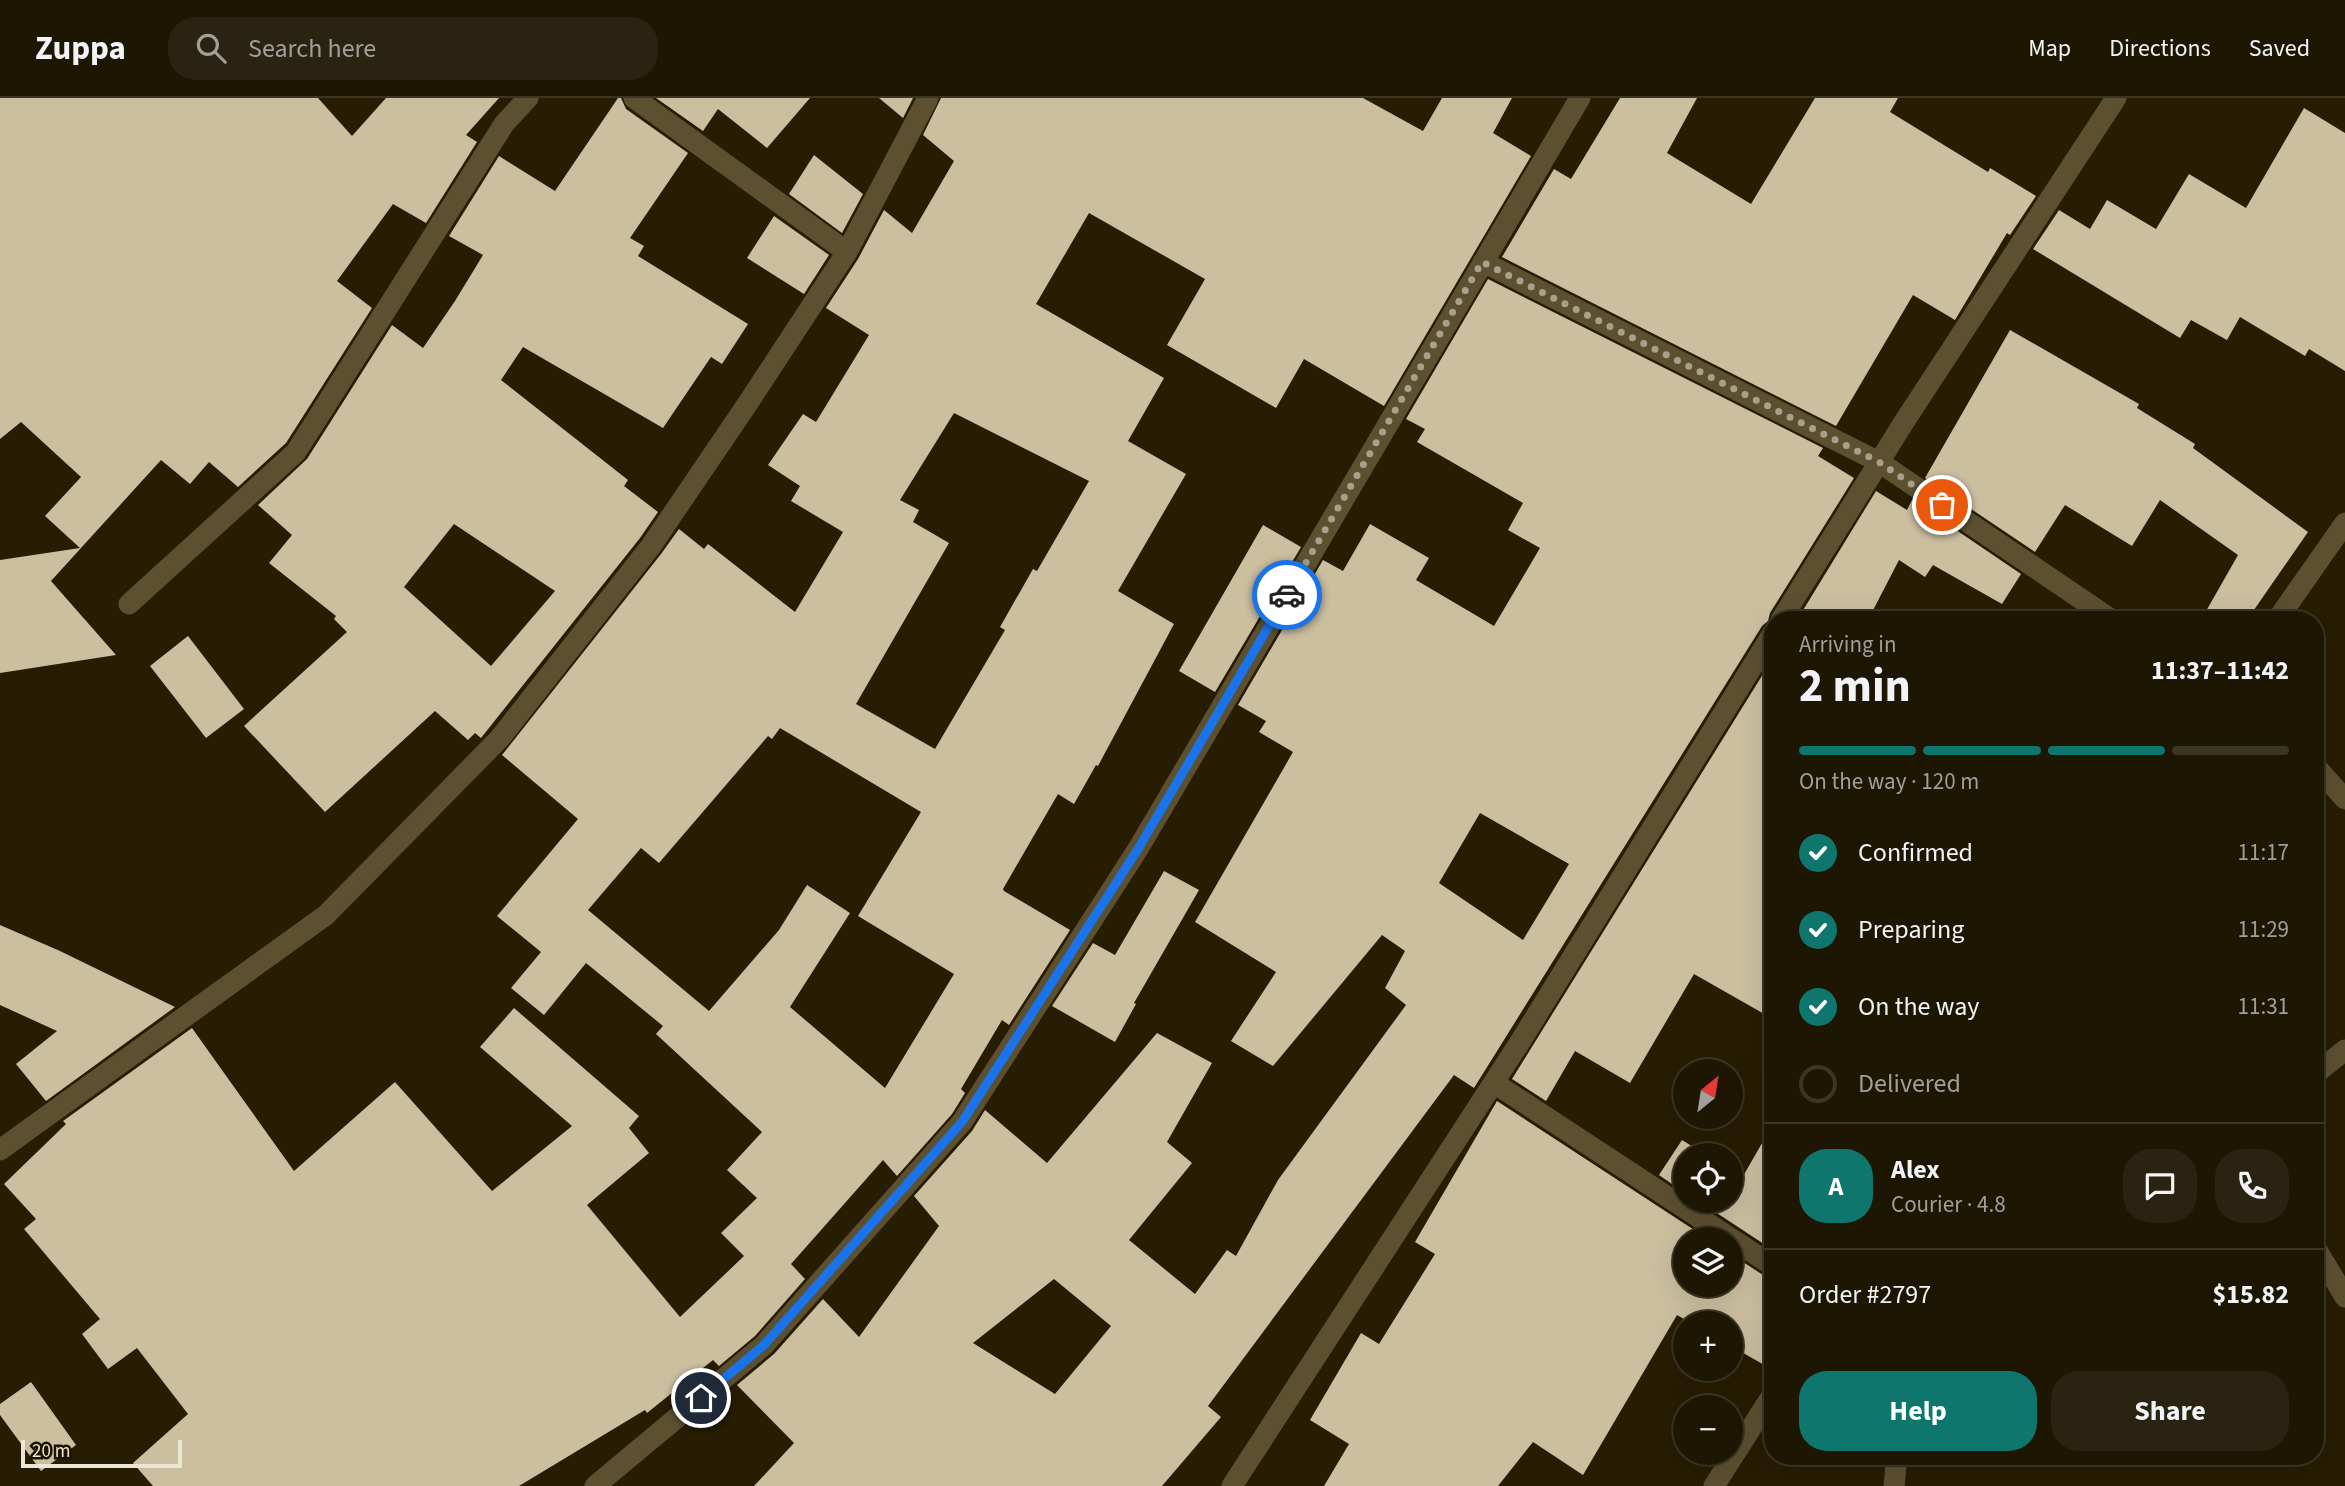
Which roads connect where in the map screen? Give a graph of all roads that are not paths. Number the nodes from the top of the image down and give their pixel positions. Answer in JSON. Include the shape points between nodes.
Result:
{"nodes":[{"id":1,"x":528,"y":98,"type":"edge"},
{"id":2,"x":634,"y":98,"type":"edge"},
{"id":3,"x":928,"y":98,"type":"edge"},
{"id":4,"x":1580,"y":98,"type":"edge"},
{"id":5,"x":2116,"y":98,"type":"edge"},
{"id":6,"x":847,"y":252,"type":"junction"},
{"id":7,"x":1482,"y":262,"type":"junction"},
{"id":8,"x":1879,"y":462,"type":"junction"},
{"id":9,"x":2345,"y":523,"type":"edge"},
{"id":10,"x":130,"y":604,"type":"dead end"},
{"id":11,"x":1787,"y":611,"type":"edge"},
{"id":12,"x":2099,"y":611,"type":"edge"},
{"id":13,"x":2283,"y":611,"type":"edge"},
{"id":14,"x":1764,"y":648,"type":"edge"},
{"id":15,"x":2324,"y":776,"type":"edge"},
{"id":16,"x":2345,"y":799,"type":"edge"},
{"id":17,"x":2345,"y":1050,"type":"edge"},
{"id":18,"x":2324,"y":1067,"type":"edge"},
{"id":19,"x":1494,"y":1083,"type":"junction"},
{"id":20,"x":0,"y":1150,"type":"edge"},
{"id":21,"x":1764,"y":1260,"type":"edge"},
{"id":22,"x":2324,"y":1262,"type":"edge"},
{"id":23,"x":2345,"y":1297,"type":"edge"},
{"id":24,"x":1764,"y":1408,"type":"edge"},
{"id":25,"x":1896,"y":1465,"type":"edge"},
{"id":26,"x":595,"y":1486,"type":"edge"},
{"id":27,"x":1232,"y":1486,"type":"edge"},
{"id":28,"x":1714,"y":1486,"type":"edge"},
{"id":29,"x":1894,"y":1486,"type":"edge"}],
"edges":[{"from":1,"to":10,"type":"street","via":[[504,124],[296,452]]},
{"from":2,"to":6,"type":"street"},
{"from":3,"to":6,"type":"street"},
{"from":4,"to":7,"type":"street"},
{"from":5,"to":8,"type":"street"},
{"from":6,"to":20,"type":"street","via":[[651,546],[500,738],[326,915]]},
{"from":7,"to":8,"type":"street"},
{"from":7,"to":26,"type":"street","via":[[1138,849],[962,1122],[764,1345]]},
{"from":8,"to":11,"type":"street"},
{"from":8,"to":12,"type":"street"},
{"from":9,"to":13,"type":"street"},
{"from":14,"to":19,"type":"street"},
{"from":15,"to":16,"type":"street"},
{"from":17,"to":18,"type":"street"},
{"from":19,"to":21,"type":"street"},
{"from":19,"to":27,"type":"street"},
{"from":22,"to":23,"type":"street"},
{"from":24,"to":28,"type":"street"},
{"from":25,"to":29,"type":"street"}]}
